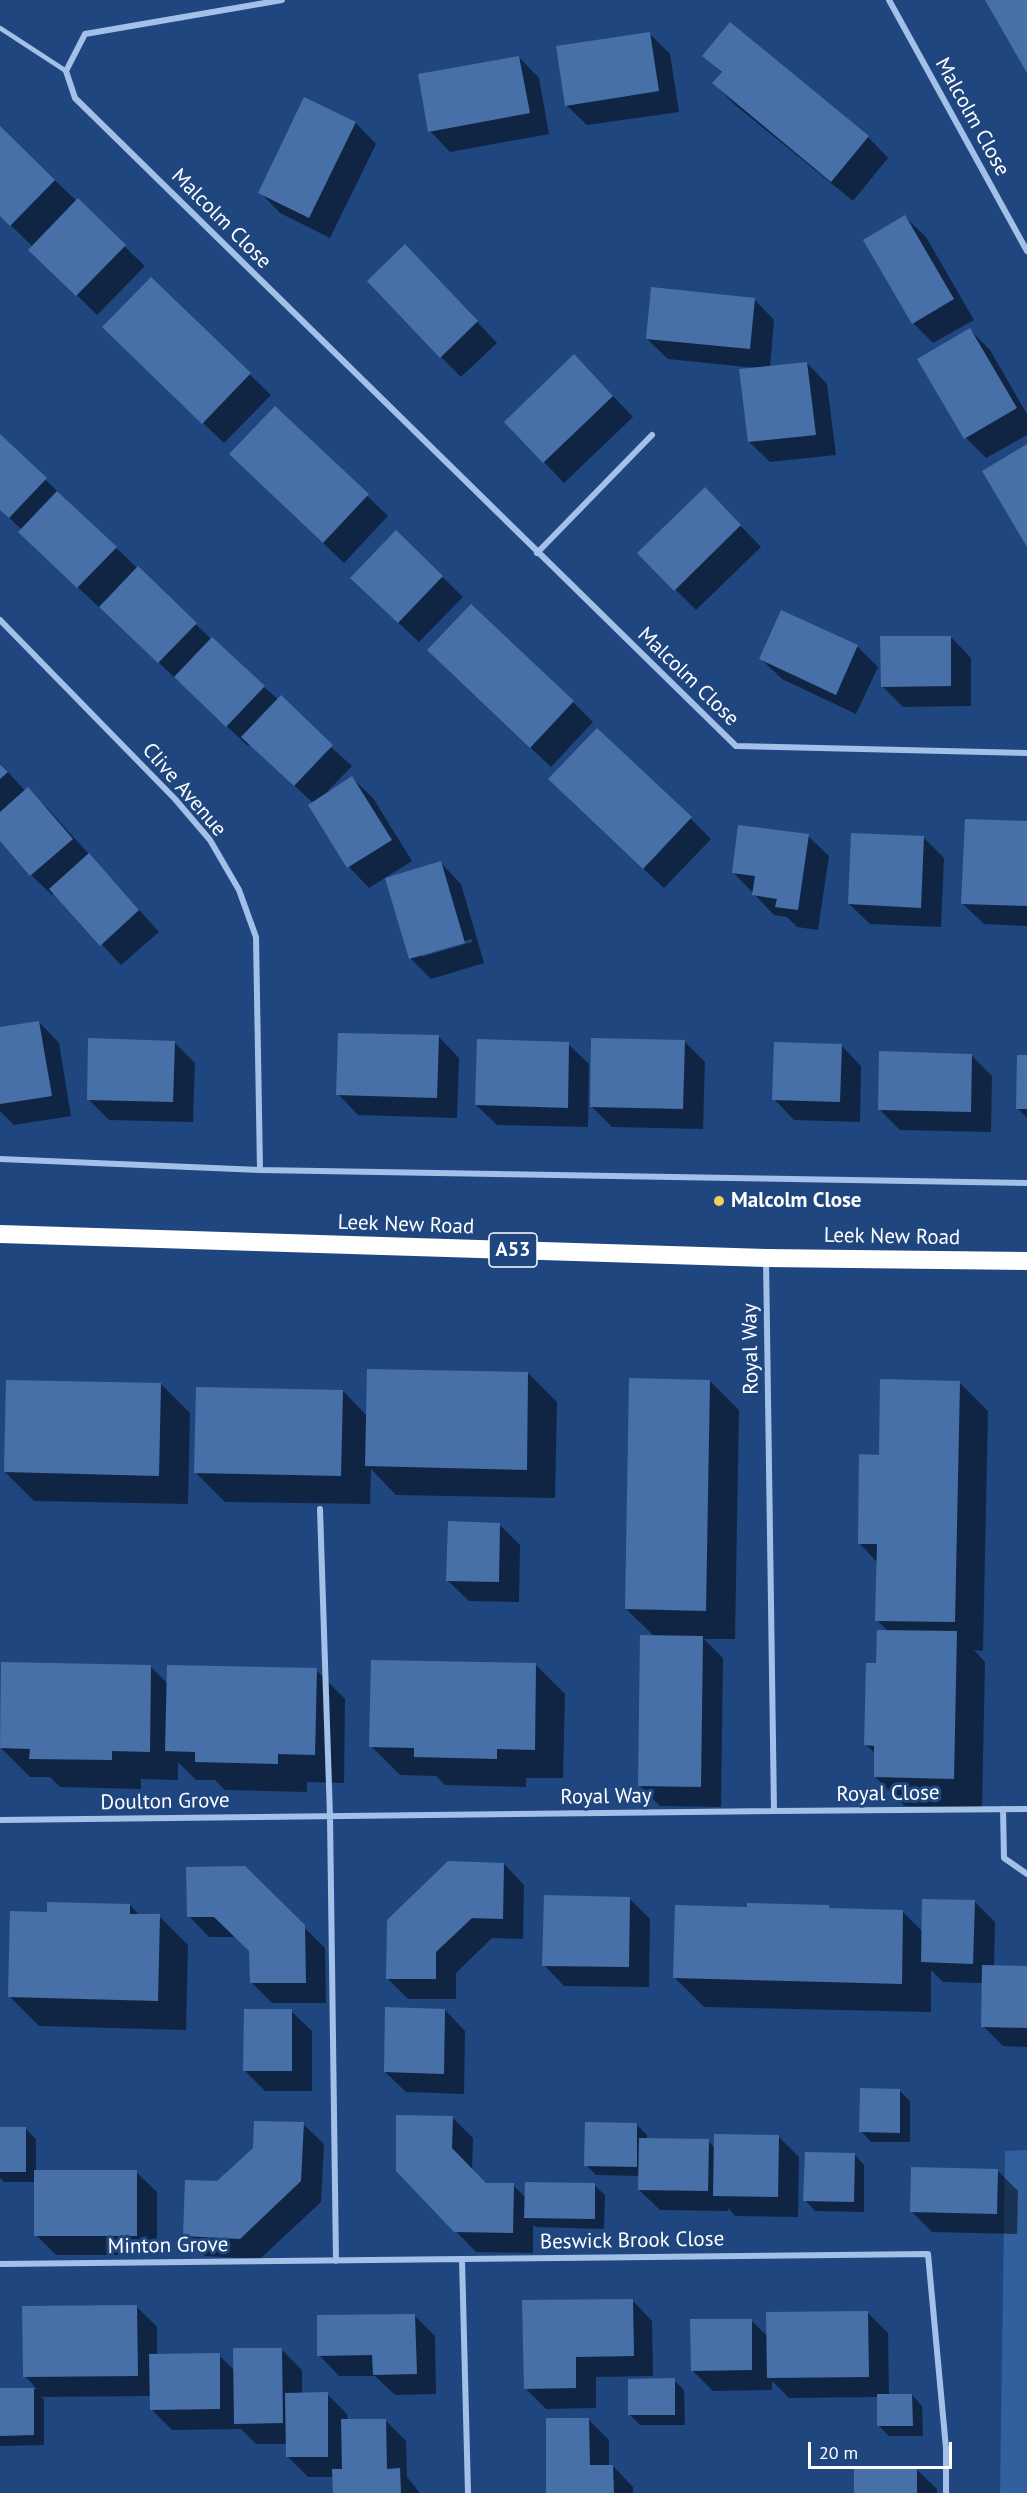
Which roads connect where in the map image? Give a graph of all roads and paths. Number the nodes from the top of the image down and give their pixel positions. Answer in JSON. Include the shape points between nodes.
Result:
{"nodes":[{"id":1,"x":282,"y":0,"type":"edge"},
{"id":2,"x":889,"y":0,"type":"edge"},
{"id":3,"x":0,"y":28,"type":"edge"},
{"id":4,"x":66,"y":71,"type":"junction"},
{"id":5,"x":1027,"y":250,"type":"edge"},
{"id":6,"x":652,"y":435,"type":"dead end"},
{"id":7,"x":537,"y":553,"type":"junction"},
{"id":8,"x":0,"y":620,"type":"edge"},
{"id":9,"x":1027,"y":753,"type":"edge"},
{"id":10,"x":0,"y":1159,"type":"edge"},
{"id":11,"x":260,"y":1170,"type":"junction"},
{"id":12,"x":1027,"y":1183,"type":"edge"},
{"id":13,"x":0,"y":1234,"type":"edge"},
{"id":14,"x":766,"y":1258,"type":"junction"},
{"id":15,"x":1027,"y":1261,"type":"edge"},
{"id":16,"x":320,"y":1509,"type":"dead end"},
{"id":17,"x":1003,"y":1809,"type":"junction"},
{"id":18,"x":1027,"y":1809,"type":"edge"},
{"id":19,"x":774,"y":1811,"type":"junction"},
{"id":20,"x":330,"y":1817,"type":"junction"},
{"id":21,"x":0,"y":1820,"type":"edge"},
{"id":22,"x":1027,"y":1874,"type":"edge"},
{"id":23,"x":462,"y":2259,"type":"junction"},
{"id":24,"x":336,"y":2261,"type":"junction"},
{"id":25,"x":0,"y":2264,"type":"edge"},
{"id":26,"x":468,"y":2493,"type":"edge"},
{"id":27,"x":946,"y":2493,"type":"edge"}],
"edges":[{"from":1,"to":4,"type":"street","via":[[85,34]]},
{"from":2,"to":5,"type":"street","name":"Malcolm Close"},
{"from":3,"to":4,"type":"lane"},
{"from":4,"to":7,"type":"street","name":"Malcolm Close","via":[[75,98]]},
{"from":6,"to":7,"type":"street"},
{"from":7,"to":9,"type":"street","name":"Malcolm Close","via":[[736,746]]},
{"from":8,"to":11,"type":"street","name":"Clive Avenue","via":[[175,799],[210,840],[239,890],[256,937]]},
{"from":10,"to":11,"type":"street"},
{"from":11,"to":12,"type":"street"},
{"from":13,"to":14,"type":"highway","name":"Leek New Road","number":"A53"},
{"from":14,"to":15,"type":"highway","name":"Leek New Road","number":"A53"},
{"from":14,"to":19,"type":"street","name":"Royal Way"},
{"from":16,"to":20,"type":"street"},
{"from":17,"to":18,"type":"street","name":"Royal Close"},
{"from":17,"to":19,"type":"street","name":"Royal Close"},
{"from":17,"to":22,"type":"street","via":[[1004,1858]]},
{"from":19,"to":20,"type":"street","name":"Royal Way"},
{"from":20,"to":21,"type":"street","name":"Doulton Grove"},
{"from":20,"to":24,"type":"street"},
{"from":23,"to":24,"type":"street","name":"Beswick Brook Close"},
{"from":23,"to":26,"type":"street"},
{"from":23,"to":27,"type":"street","name":"Beswick Brook Close","via":[[927,2254],[946,2448]]},
{"from":24,"to":25,"type":"street","name":"Minton Grove"}]}
